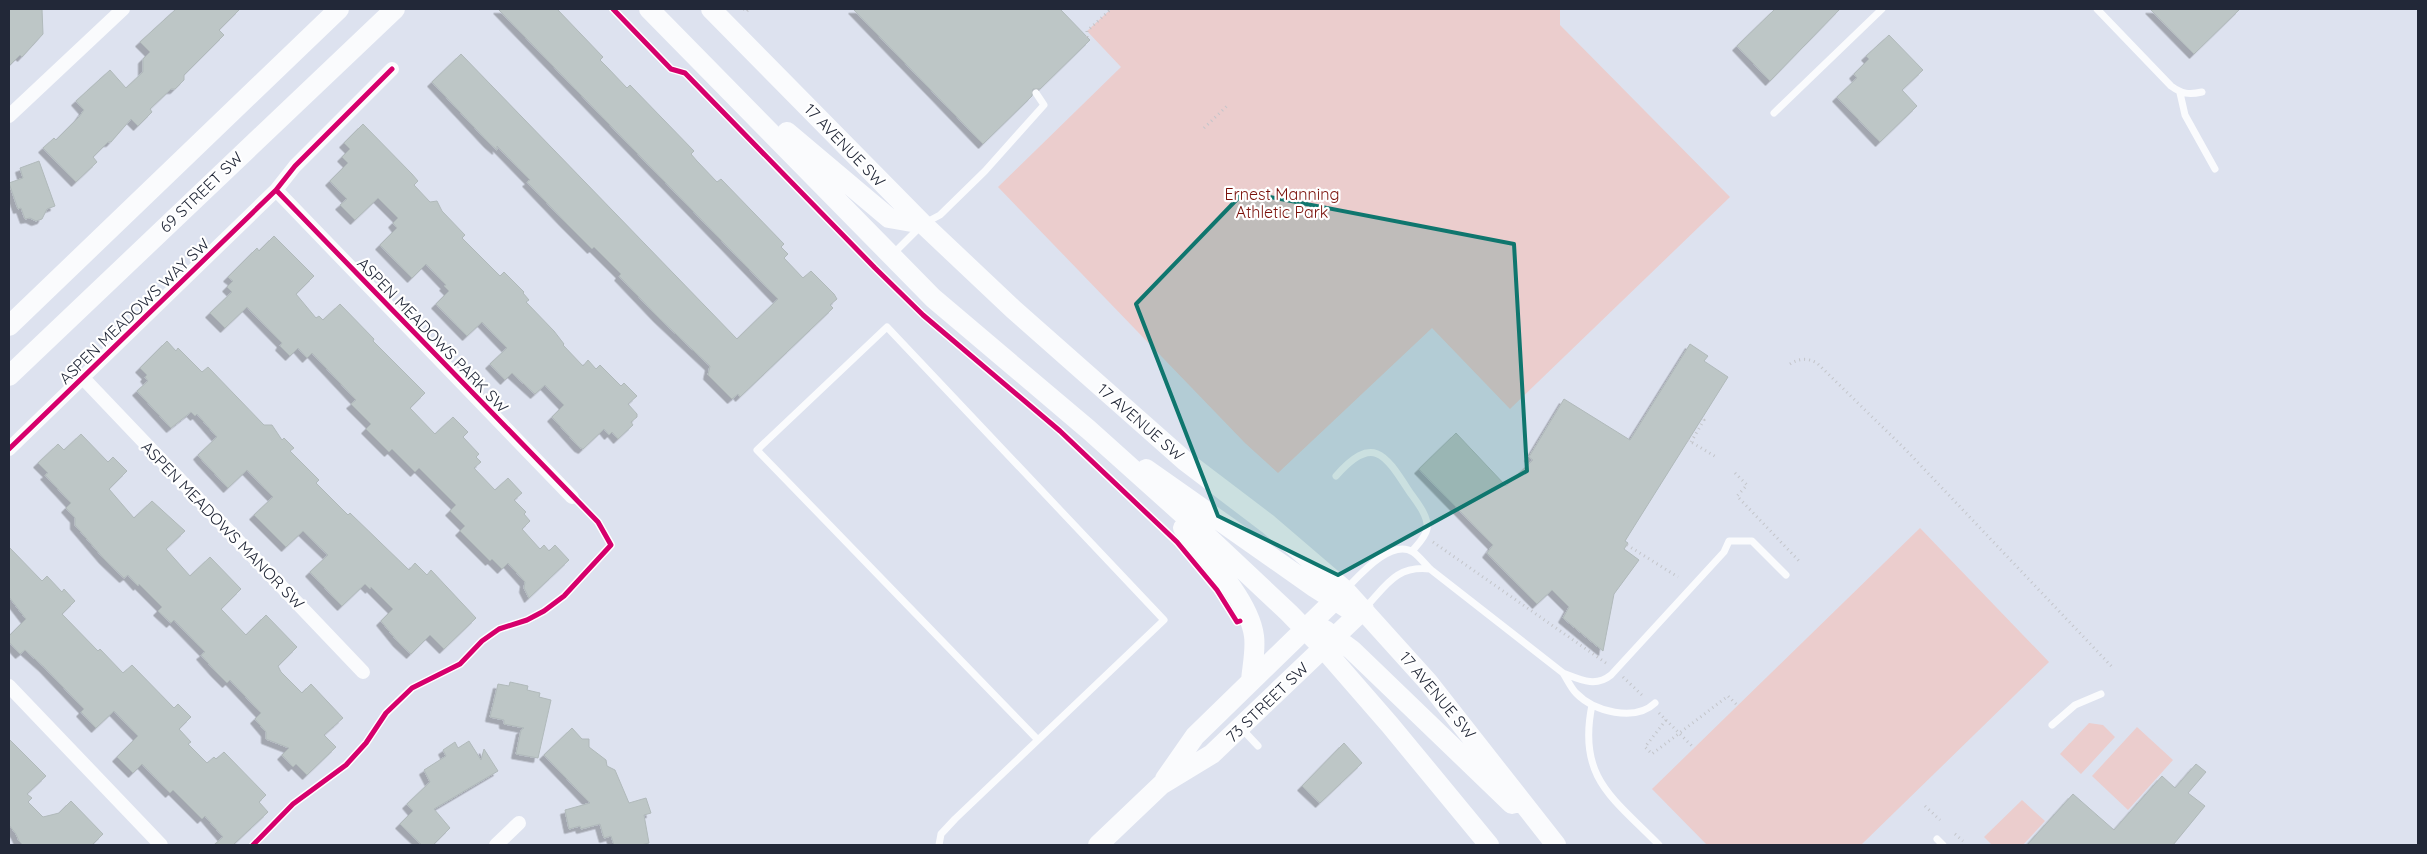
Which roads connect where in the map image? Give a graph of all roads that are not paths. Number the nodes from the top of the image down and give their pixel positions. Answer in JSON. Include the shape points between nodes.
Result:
{"nodes":[{"id":1,"x":123,"y":9,"type":"edge"},
{"id":2,"x":339,"y":9,"type":"edge"},
{"id":3,"x":395,"y":9,"type":"edge"},
{"id":4,"x":649,"y":9,"type":"edge"},
{"id":5,"x":711,"y":9,"type":"edge"},
{"id":6,"x":1882,"y":9,"type":"edge"},
{"id":7,"x":2097,"y":9,"type":"edge"},
{"id":8,"x":673,"y":33,"type":"junction"},
{"id":9,"x":392,"y":69,"type":"dead end"},
{"id":10,"x":1036,"y":92,"type":"dead end"},
{"id":11,"x":2202,"y":92,"type":"dead end"},
{"id":12,"x":2180,"y":94,"type":"junction"},
{"id":13,"x":1774,"y":113,"type":"dead end"},
{"id":14,"x":9,"y":116,"type":"edge"},
{"id":15,"x":2214,"y":169,"type":"dead end"},
{"id":16,"x":276,"y":190,"type":"junction"},
{"id":17,"x":923,"y":224,"type":"junction"},
{"id":18,"x":891,"y":256,"type":"junction"},
{"id":19,"x":13,"y":319,"type":"edge"},
{"id":20,"x":9,"y":376,"type":"edge"},
{"id":21,"x":83,"y":378,"type":"junction"},
{"id":22,"x":1088,"y":430,"type":"junction"},
{"id":23,"x":9,"y":449,"type":"edge"},
{"id":24,"x":1336,"y":476,"type":"dead end"},
{"id":25,"x":1145,"y":482,"type":"junction"},
{"id":26,"x":572,"y":497,"type":"dead end"},
{"id":27,"x":1412,"y":551,"type":"junction"},
{"id":28,"x":1430,"y":568,"type":"junction"},
{"id":29,"x":1786,"y":575,"type":"dead end"},
{"id":30,"x":1340,"y":595,"type":"junction"},
{"id":31,"x":1364,"y":609,"type":"junction"},
{"id":32,"x":1305,"y":630,"type":"junction"},
{"id":33,"x":1329,"y":642,"type":"junction"},
{"id":34,"x":364,"y":672,"type":"dead end"},
{"id":35,"x":1563,"y":673,"type":"junction"},
{"id":36,"x":1251,"y":681,"type":"junction"},
{"id":37,"x":9,"y":686,"type":"edge"},
{"id":38,"x":2102,"y":694,"type":"dead end"},
{"id":39,"x":1655,"y":703,"type":"dead end"},
{"id":40,"x":1592,"y":705,"type":"junction"},
{"id":41,"x":2052,"y":725,"type":"dead end"},
{"id":42,"x":1240,"y":727,"type":"junction"},
{"id":43,"x":1038,"y":740,"type":"junction"},
{"id":44,"x":1258,"y":746,"type":"dead end"},
{"id":45,"x":1161,"y":785,"type":"junction"},
{"id":46,"x":519,"y":823,"type":"dead end"},
{"id":47,"x":1937,"y":839,"type":"dead end"},
{"id":48,"x":162,"y":845,"type":"edge"},
{"id":49,"x":496,"y":845,"type":"edge"},
{"id":50,"x":939,"y":845,"type":"edge"},
{"id":51,"x":1098,"y":845,"type":"edge"},
{"id":52,"x":1489,"y":845,"type":"edge"},
{"id":53,"x":1556,"y":845,"type":"edge"},
{"id":54,"x":1659,"y":845,"type":"edge"},
{"id":55,"x":1943,"y":845,"type":"edge"}],
"edges":[{"from":1,"to":14,"type":"street"},
{"from":2,"to":19,"type":"main road"},
{"from":3,"to":20,"type":"main road","name":"69 STREET SW"},
{"from":4,"to":8,"type":"main road"},
{"from":5,"to":17,"type":"main road","name":"17 AVENUE SW"},
{"from":6,"to":13,"type":"lane"},
{"from":7,"to":12,"type":"lane"},
{"from":8,"to":17,"type":"main road","via":[[874,208],[889,218]]},
{"from":8,"to":18,"type":"main road"},
{"from":9,"to":16,"type":"street","name":"ASPEN MEADOWS WAY SW","via":[[295,166]]},
{"from":10,"to":17,"type":"lane","via":[[1044,105],[985,171],[940,215]]},
{"from":11,"to":12,"type":"lane"},
{"from":12,"to":15,"type":"lane","via":[[2185,115]]},
{"from":16,"to":21,"type":"street","name":"ASPEN MEADOWS WAY SW"},
{"from":16,"to":26,"type":"street","name":"ASPEN MEADOWS PARK SW"},
{"from":17,"to":18,"type":"lane"},
{"from":17,"to":30,"type":"main road","name":"17 AVENUE SW","via":[[1185,461],[1268,524]]},
{"from":18,"to":22,"type":"main road","via":[[932,298]]},
{"from":21,"to":23,"type":"street","name":"ASPEN MEADOWS WAY SW"},
{"from":21,"to":34,"type":"street","name":"ASPEN MEADOWS MANOR SW"},
{"from":22,"to":25,"type":"main road"},
{"from":22,"to":30,"type":"main road"},
{"from":24,"to":27,"type":"lane","via":[[1357,455],[1371,452],[1390,460],[1426,519],[1426,531]]},
{"from":25,"to":32,"type":"main road","via":[[1254,579]]},
{"from":25,"to":36,"type":"main road","via":[[1234,589],[1254,636]]},
{"from":27,"to":28,"type":"lane"},
{"from":27,"to":30,"type":"lane","via":[[1402,549],[1387,553]]},
{"from":28,"to":31,"type":"lane","via":[[1415,567],[1399,573]]},
{"from":28,"to":35,"type":"lane"},
{"from":29,"to":35,"type":"lane","via":[[1752,541],[1729,541],[1724,552],[1607,678],[1585,681]]},
{"from":30,"to":31,"type":"main road","name":"17 AVENUE SW"},
{"from":30,"to":32,"type":"main road","name":"73 STREET SW"},
{"from":31,"to":33,"type":"main road","name":"73 STREET SW"},
{"from":31,"to":53,"type":"main road","name":"17 AVENUE SW","via":[[1428,682]]},
{"from":32,"to":33,"type":"main road","via":[[1323,628]]},
{"from":32,"to":36,"type":"main road","name":"73 STREET SW"},
{"from":33,"to":42,"type":"main road","name":"73 STREET SW"},
{"from":33,"to":52,"type":"main road"},
{"from":33,"to":53,"type":"main road","via":[[1352,650]]},
{"from":35,"to":40,"type":"lane","via":[[1576,693]]},
{"from":36,"to":45,"type":"main road","name":"73 STREET SW","via":[[1195,736]]},
{"from":37,"to":48,"type":"street"},
{"from":38,"to":41,"type":"lane","via":[[2075,705]]},
{"from":39,"to":40,"type":"lane","via":[[1635,713]]},
{"from":40,"to":54,"type":"lane","via":[[1588,726],[1593,770],[1603,788]]},
{"from":42,"to":44,"type":"lane"},
{"from":42,"to":45,"type":"main road","name":"73 STREET SW","via":[[1212,754]]},
{"from":43,"to":43,"type":"lane","via":[[1164,620],[887,327],[757,450]]},
{"from":43,"to":50,"type":"lane","via":[[954,819],[941,834]]},
{"from":45,"to":51,"type":"main road","name":"73 STREET SW"},
{"from":46,"to":49,"type":"street"},
{"from":47,"to":55,"type":"lane"}]}
